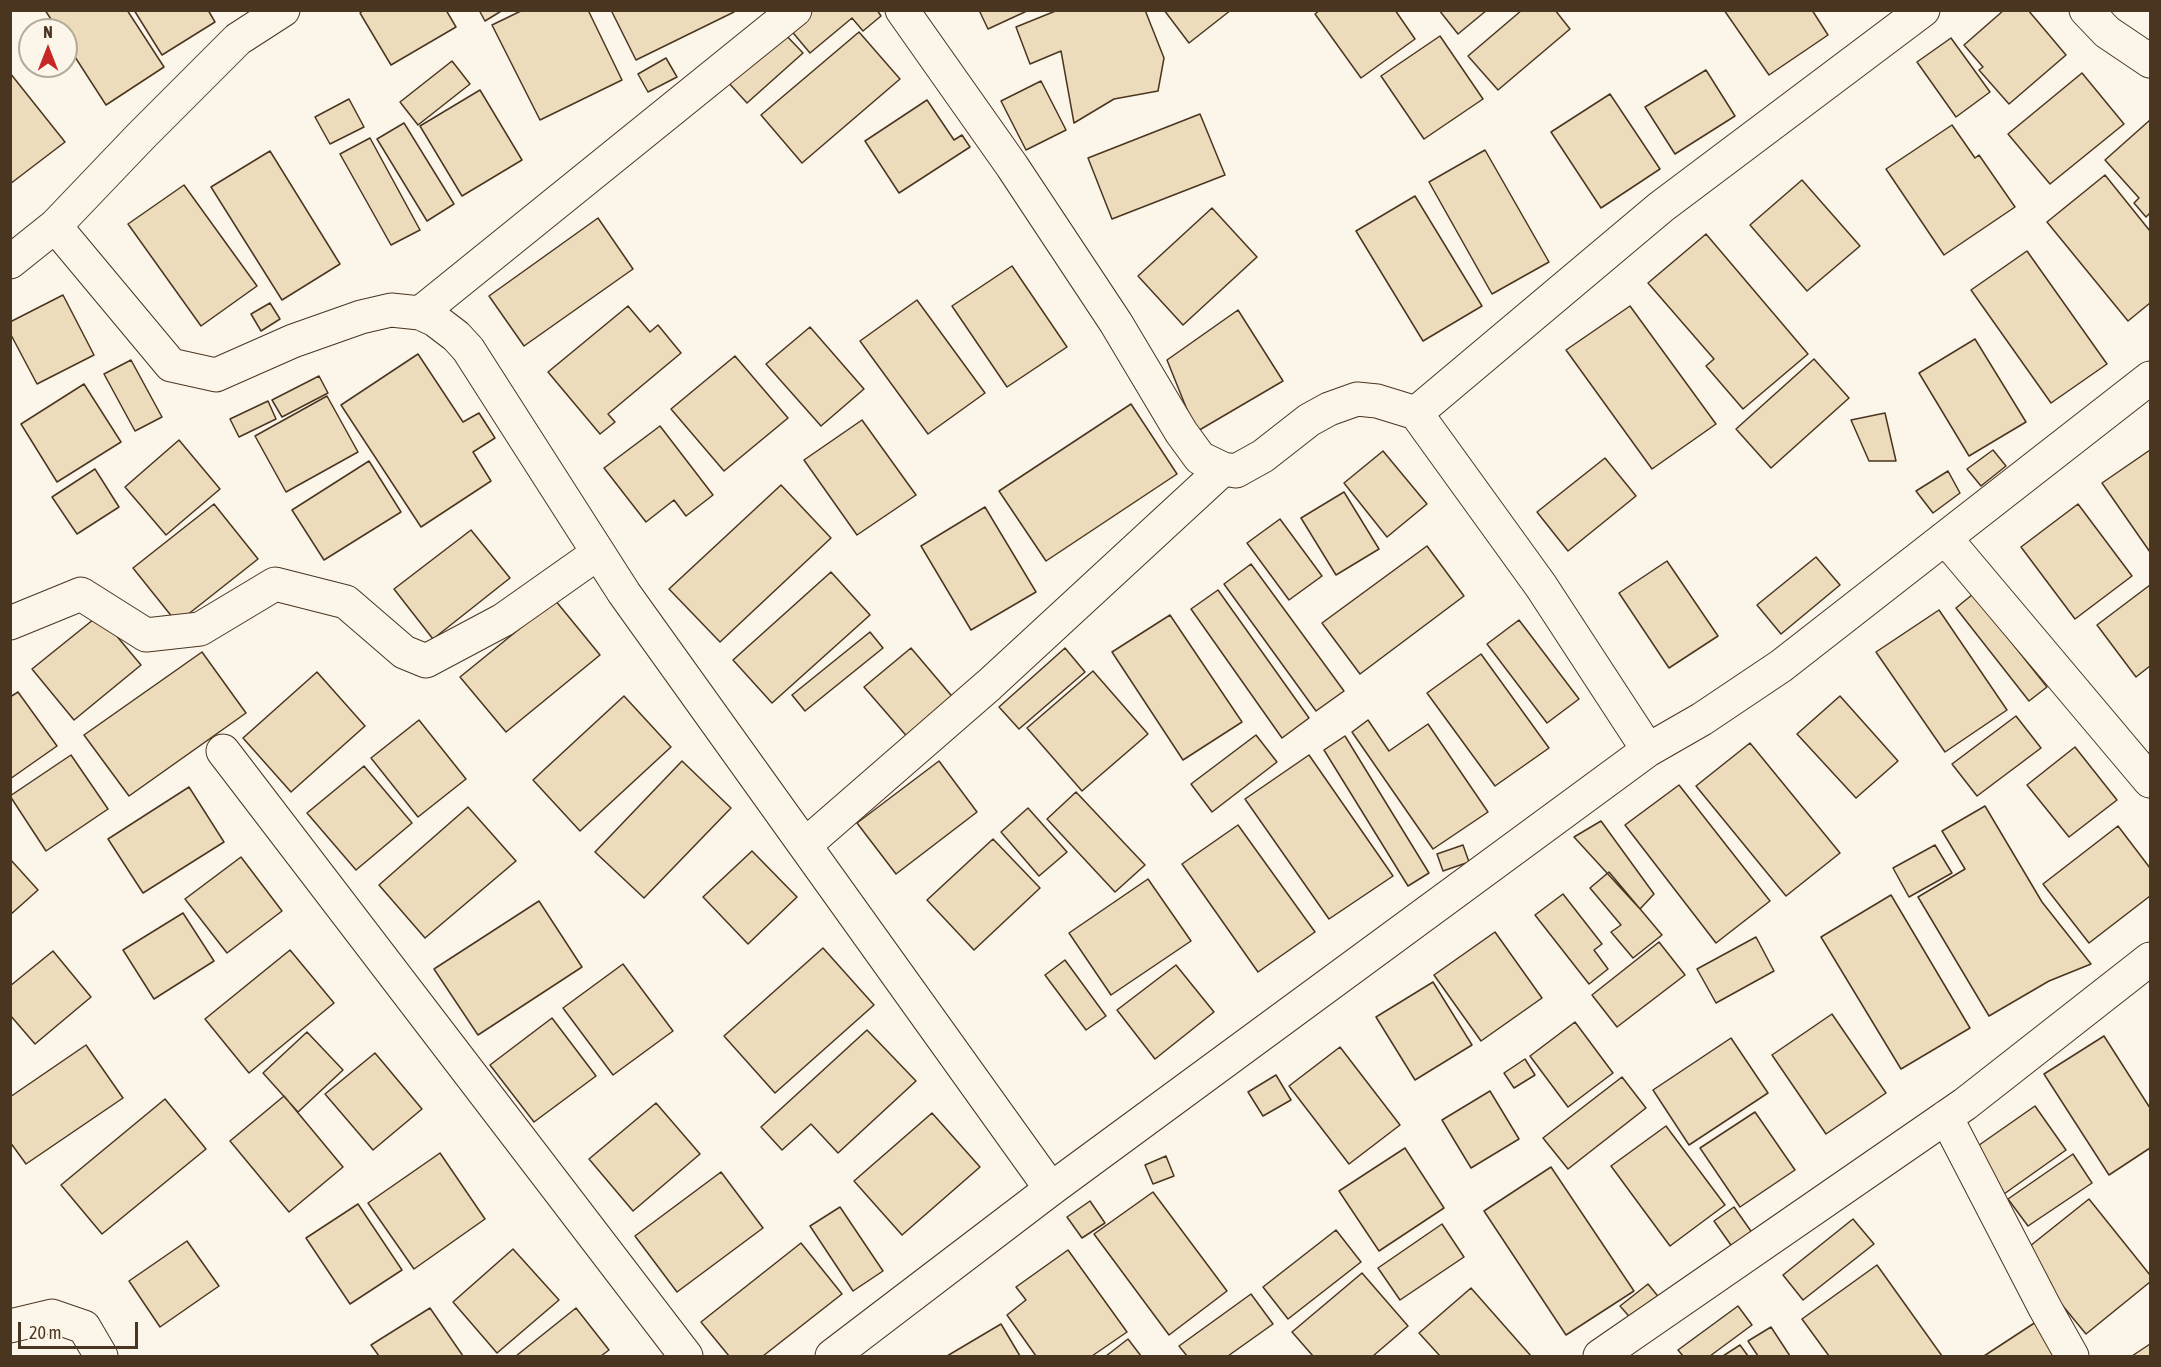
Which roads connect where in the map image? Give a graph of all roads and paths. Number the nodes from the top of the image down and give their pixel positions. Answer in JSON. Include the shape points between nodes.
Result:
{"nodes":[{"id":1,"x":283,"y":10,"type":"edge"},
{"id":2,"x":795,"y":10,"type":"edge"},
{"id":3,"x":902,"y":10,"type":"edge"},
{"id":4,"x":1923,"y":10,"type":"edge"},
{"id":5,"x":2086,"y":10,"type":"edge"},
{"id":6,"x":2151,"y":61,"type":"edge"},
{"id":7,"x":55,"y":226,"type":"junction"},
{"id":8,"x":10,"y":262,"type":"edge"},
{"id":9,"x":420,"y":314,"type":"junction"},
{"id":10,"x":2151,"y":378,"type":"edge"},
{"id":11,"x":1416,"y":413,"type":"junction"},
{"id":12,"x":1223,"y":469,"type":"junction"},
{"id":13,"x":1946,"y":539,"type":"junction"},
{"id":14,"x":598,"y":553,"type":"junction"},
{"id":15,"x":10,"y":623,"type":"edge"},
{"id":16,"x":1648,"y":750,"type":"junction"},
{"id":17,"x":223,"y":752,"type":"dead end"},
{"id":18,"x":2151,"y":781,"type":"edge"},
{"id":19,"x":805,"y":845,"type":"junction"},
{"id":20,"x":2151,"y":959,"type":"edge"},
{"id":21,"x":1946,"y":1118,"type":"junction"},
{"id":22,"x":1051,"y":1190,"type":"junction"},
{"id":23,"x":10,"y":1326,"type":"edge"},
{"id":24,"x":101,"y":1356,"type":"edge"},
{"id":25,"x":686,"y":1356,"type":"edge"},
{"id":26,"x":832,"y":1356,"type":"edge"},
{"id":27,"x":1600,"y":1356,"type":"edge"},
{"id":28,"x":2072,"y":1356,"type":"edge"}],
"edges":[{"from":1,"to":7,"type":"street","via":[[238,39]]},
{"from":2,"to":9,"type":"street"},
{"from":3,"to":12,"type":"street","via":[[1110,313],[1181,432],[1200,458]]},
{"from":4,"to":11,"type":"street","via":[[1661,207]]},
{"from":5,"to":6,"type":"street","via":[[2107,32]]},
{"from":7,"to":8,"type":"street"},
{"from":7,"to":9,"type":"street","via":[[171,365],[216,375],[361,317],[391,310]]},
{"from":9,"to":14,"type":"street","via":[[435,320],[468,349]]},
{"from":10,"to":13,"type":"street"},
{"from":11,"to":12,"type":"street","via":[[1357,399],[1309,420],[1263,456],[1236,471]]},
{"from":11,"to":16,"type":"street","via":[[1541,586]]},
{"from":12,"to":19,"type":"street","via":[[989,685]]},
{"from":13,"to":16,"type":"street","via":[[1781,666]]},
{"from":13,"to":18,"type":"street"},
{"from":14,"to":15,"type":"street","via":[[503,620],[426,661],[404,652],[346,602],[275,584],[200,629],[146,634],[81,594]]},
{"from":14,"to":19,"type":"street"},
{"from":16,"to":22,"type":"street"},
{"from":17,"to":25,"type":"street"},
{"from":19,"to":22,"type":"street"},
{"from":20,"to":21,"type":"street"},
{"from":21,"to":27,"type":"street"},
{"from":21,"to":28,"type":"street"},
{"from":22,"to":26,"type":"street"},
{"from":23,"to":24,"type":"street","via":[[52,1316],[84,1327]]}]}
